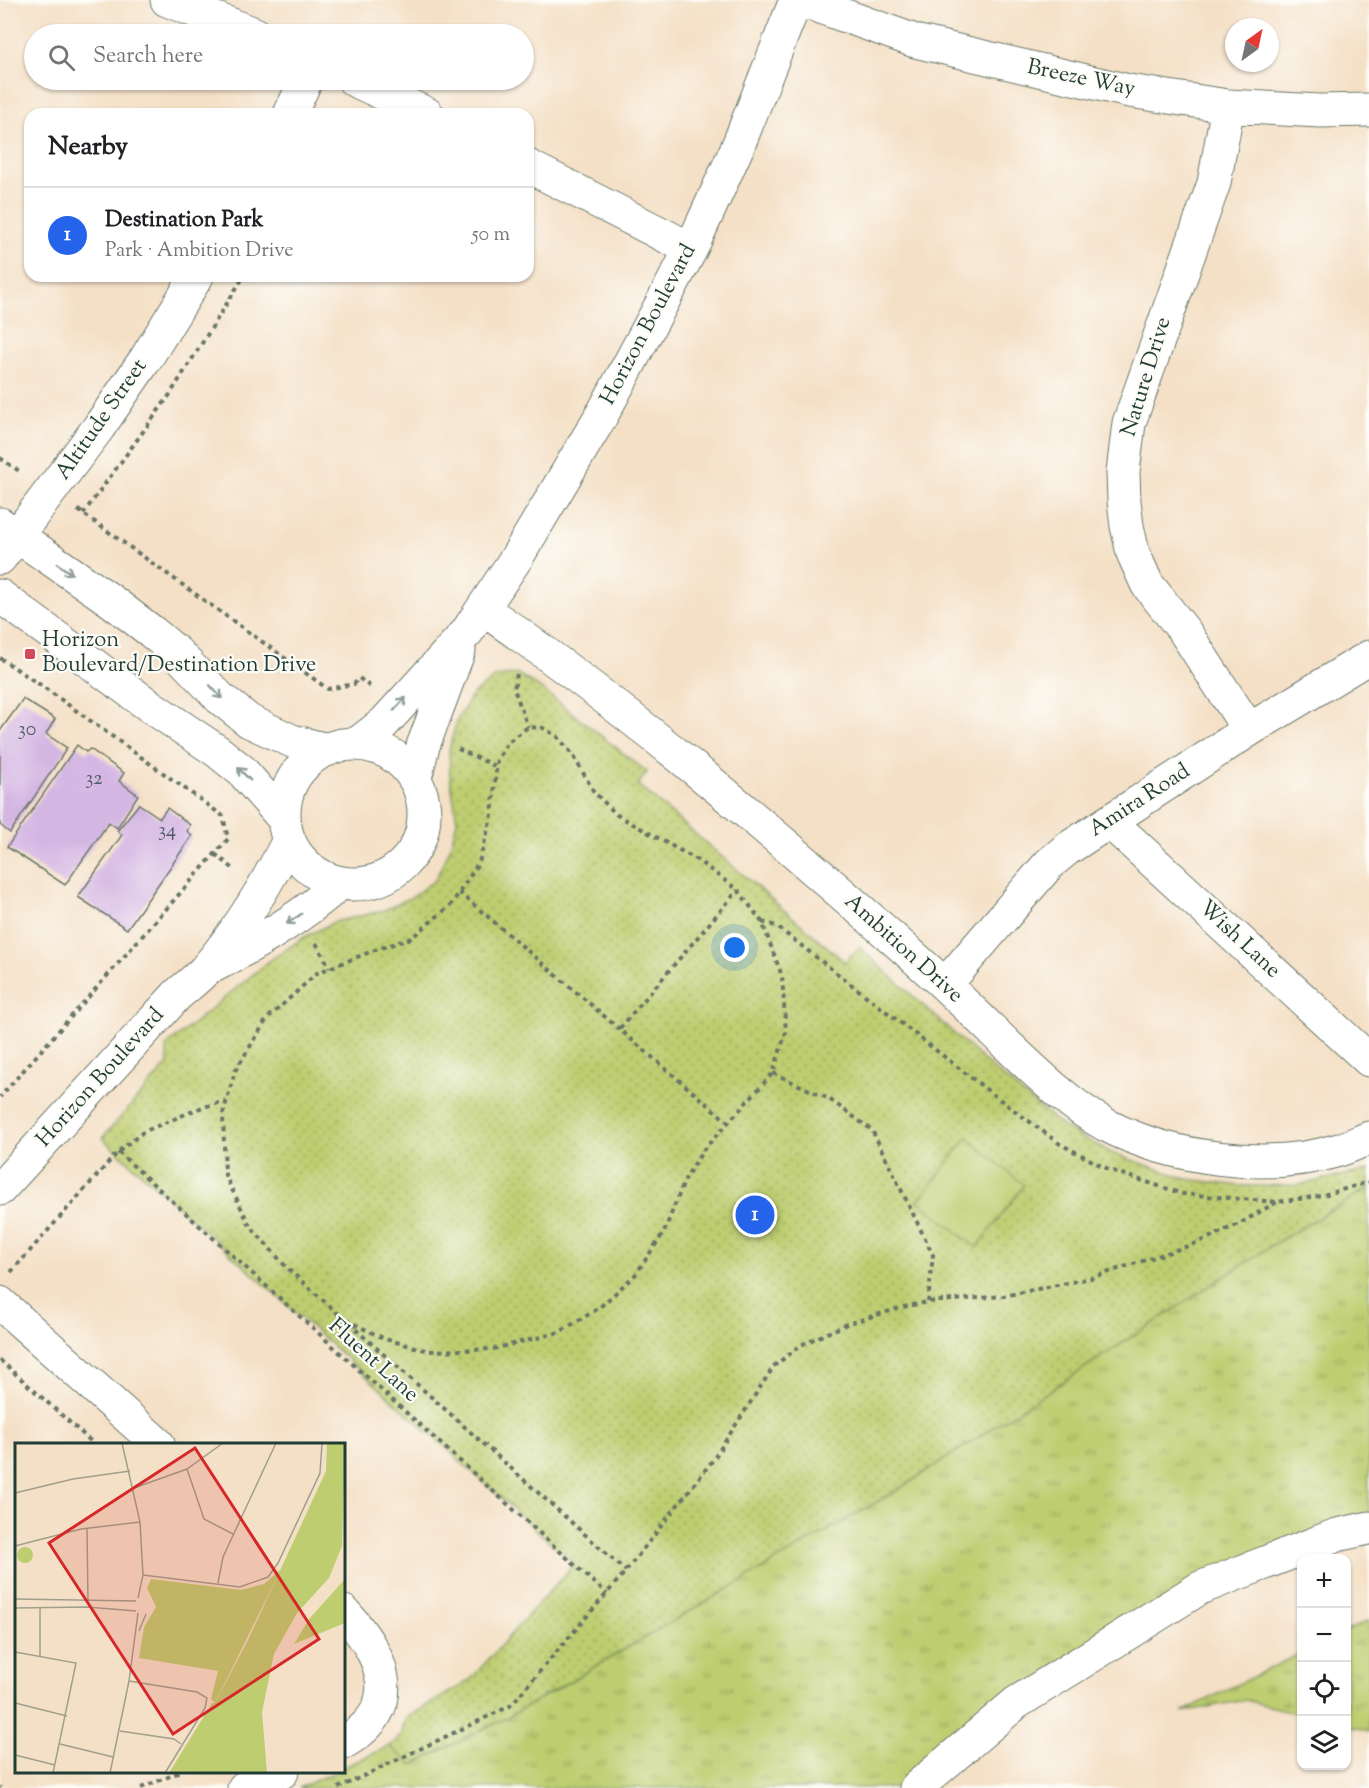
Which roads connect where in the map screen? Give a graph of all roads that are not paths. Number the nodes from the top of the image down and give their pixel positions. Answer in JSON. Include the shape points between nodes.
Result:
{"nodes":[{"id":1,"x":167,"y":0,"type":"edge"},
{"id":2,"x":799,"y":0,"type":"edge"},
{"id":3,"x":229,"y":24,"type":"edge"},
{"id":4,"x":301,"y":90,"type":"edge"},
{"id":5,"x":375,"y":90,"type":"edge"},
{"id":6,"x":1228,"y":106,"type":"junction"},
{"id":7,"x":293,"y":108,"type":"edge"},
{"id":8,"x":414,"y":108,"type":"edge"},
{"id":9,"x":1369,"y":110,"type":"edge"},
{"id":10,"x":534,"y":169,"type":"edge"},
{"id":11,"x":691,"y":249,"type":"junction"},
{"id":12,"x":193,"y":282,"type":"edge"},
{"id":13,"x":6,"y":539,"type":"edge"},
{"id":14,"x":0,"y":596,"type":"edge"},
{"id":15,"x":475,"y":621,"type":"junction"},
{"id":16,"x":1369,"y":657,"type":"edge"},
{"id":17,"x":1249,"y":730,"type":"junction"},
{"id":18,"x":342,"y":747,"type":"junction"},
{"id":19,"x":415,"y":778,"type":"junction"},
{"id":20,"x":1109,"y":821,"type":"junction"},
{"id":21,"x":286,"y":829,"type":"junction"},
{"id":22,"x":340,"y":883,"type":"junction"},
{"id":23,"x":204,"y":971,"type":"junction"},
{"id":24,"x":945,"y":985,"type":"junction"},
{"id":25,"x":1369,"y":1060,"type":"edge"},
{"id":26,"x":1369,"y":1138,"type":"edge"},
{"id":27,"x":0,"y":1189,"type":"edge"},
{"id":28,"x":2,"y":1291,"type":"edge"},
{"id":29,"x":157,"y":1443,"type":"edge"},
{"id":30,"x":1369,"y":1528,"type":"edge"},
{"id":31,"x":345,"y":1613,"type":"edge"},
{"id":32,"x":345,"y":1741,"type":"edge"},
{"id":33,"x":280,"y":1773,"type":"edge"},
{"id":34,"x":244,"y":1788,"type":"edge"},
{"id":35,"x":916,"y":1788,"type":"edge"}],
"edges":[{"from":1,"to":3,"type":"street"},
{"from":2,"to":6,"type":"street","name":"Breeze Way","via":[[915,41],[1128,91]]},
{"from":2,"to":11,"type":"street","name":"Horizon Boulevard"},
{"from":4,"to":7,"type":"street"},
{"from":5,"to":8,"type":"street"},
{"from":6,"to":9,"type":"street","name":"Breeze Way"},
{"from":6,"to":17,"type":"street","name":"Nature Drive","via":[[1214,183],[1129,423],[1123,472],[1127,526],[1133,553],[1147,584],[1185,633]]},
{"from":10,"to":11,"type":"street"},
{"from":11,"to":15,"type":"street","name":"Horizon Boulevard","via":[[604,411]]},
{"from":12,"to":13,"type":"street","name":"Altitude Street","via":[[105,419]]},
{"from":13,"to":18,"type":"street","one_way":true,"via":[[110,600],[177,653],[220,698],[249,721],[292,741]]},
{"from":21,"to":14,"type":"street","one_way":true,"via":[[242,771]]},
{"from":18,"to":15,"type":"street","name":"Horizon Boulevard","one_way":true,"via":[[384,723]]},
{"from":15,"to":19,"type":"street","name":"Horizon Boulevard","via":[[423,746]]},
{"from":15,"to":24,"type":"street","name":"Ambition Drive","via":[[580,678],[731,798]]},
{"from":16,"to":17,"type":"street","name":"Amira Road"},
{"from":17,"to":20,"type":"street","name":"Amira Road"},
{"from":18,"to":19,"type":"street","via":[[384,750]]},
{"from":18,"to":21,"type":"street","via":[[312,756],[296,773],[286,795]]},
{"from":19,"to":22,"type":"street","via":[[423,800],[424,823],[418,845],[404,864],[386,878],[364,884]]},
{"from":20,"to":24,"type":"street","name":"Amira Road","via":[[1048,864]]},
{"from":20,"to":25,"type":"street","name":"Wish Lane"},
{"from":21,"to":22,"type":"street","via":[[301,860],[318,875]]},
{"from":21,"to":23,"type":"street","name":"Horizon Boulevard","via":[[272,874]]},
{"from":22,"to":23,"type":"street","name":"Horizon Boulevard","one_way":true,"via":[[291,922]]},
{"from":23,"to":27,"type":"street","name":"Horizon Boulevard","via":[[177,995]]},
{"from":24,"to":26,"type":"street","name":"Ambition Drive","via":[[1076,1106],[1139,1139],[1175,1151],[1252,1161],[1298,1158],[1338,1150]]},
{"from":28,"to":29,"type":"street"},
{"from":30,"to":35,"type":"street","via":[[1337,1535],[1200,1588],[1016,1703]]},
{"from":31,"to":32,"type":"street","via":[[370,1646],[384,1683],[370,1722]]},
{"from":33,"to":34,"type":"street"}]}
